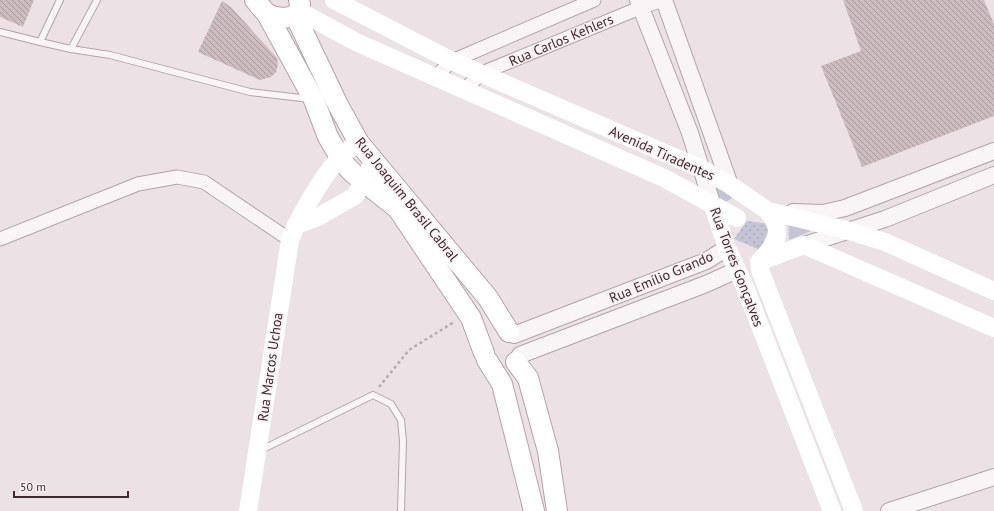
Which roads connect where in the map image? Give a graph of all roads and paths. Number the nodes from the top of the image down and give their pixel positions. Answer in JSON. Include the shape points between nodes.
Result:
{"nodes":[{"id":1,"x":60,"y":0,"type":"edge"},
{"id":2,"x":97,"y":0,"type":"edge"},
{"id":3,"x":334,"y":0,"type":"edge"},
{"id":4,"x":594,"y":0,"type":"edge"},
{"id":5,"x":664,"y":0,"type":"edge"},
{"id":6,"x":640,"y":3,"type":"edge"},
{"id":7,"x":261,"y":7,"type":"edge"},
{"id":8,"x":298,"y":9,"type":"edge"},
{"id":9,"x":0,"y":32,"type":"edge"},
{"id":10,"x":40,"y":42,"type":"junction"},
{"id":11,"x":71,"y":49,"type":"junction"},
{"id":12,"x":452,"y":61,"type":"junction"},
{"id":13,"x":482,"y":73,"type":"junction"},
{"id":14,"x":436,"y":76,"type":"junction"},
{"id":15,"x":465,"y":89,"type":"junction"},
{"id":16,"x":314,"y":100,"type":"junction"},
{"id":17,"x":571,"y":112,"type":"junction"},
{"id":18,"x":559,"y":131,"type":"junction"},
{"id":19,"x":359,"y":143,"type":"junction"},
{"id":20,"x":994,"y":151,"type":"edge"},
{"id":21,"x":341,"y":155,"type":"junction"},
{"id":22,"x":374,"y":161,"type":"junction"},
{"id":23,"x":704,"y":170,"type":"junction"},
{"id":24,"x":994,"y":175,"type":"edge"},
{"id":25,"x":364,"y":182,"type":"junction"},
{"id":26,"x":730,"y":185,"type":"junction"},
{"id":27,"x":713,"y":206,"type":"junction"},
{"id":28,"x":768,"y":211,"type":"junction"},
{"id":29,"x":737,"y":218,"type":"junction"},
{"id":30,"x":885,"y":219,"type":"junction"},
{"id":31,"x":846,"y":230,"type":"junction"},
{"id":32,"x":293,"y":232,"type":"junction"},
{"id":33,"x":0,"y":239,"type":"edge"},
{"id":34,"x":885,"y":242,"type":"junction"},
{"id":35,"x":804,"y":245,"type":"junction"},
{"id":36,"x":727,"y":248,"type":"junction"},
{"id":37,"x":759,"y":262,"type":"junction"},
{"id":38,"x":737,"y":270,"type":"junction"},
{"id":39,"x":994,"y":292,"type":"edge"},
{"id":40,"x":994,"y":328,"type":"edge"},
{"id":41,"x":443,"y":330,"type":"dead end"},
{"id":42,"x":512,"y":333,"type":"junction"},
{"id":43,"x":485,"y":356,"type":"junction"},
{"id":44,"x":518,"y":358,"type":"junction"},
{"id":45,"x":372,"y":395,"type":"junction"},
{"id":46,"x":258,"y":452,"type":"junction"},
{"id":47,"x":994,"y":477,"type":"edge"},
{"id":48,"x":248,"y":511,"type":"edge"},
{"id":49,"x":401,"y":511,"type":"edge"},
{"id":50,"x":534,"y":511,"type":"edge"},
{"id":51,"x":557,"y":511,"type":"edge"},
{"id":52,"x":832,"y":511,"type":"edge"},
{"id":53,"x":854,"y":511,"type":"edge"},
{"id":54,"x":889,"y":511,"type":"edge"}],
"edges":[{"from":1,"to":10,"type":"lane"},
{"from":2,"to":11,"type":"lane"},
{"from":3,"to":12,"type":"main road","name":"Avenida Tiradentes"},
{"from":4,"to":12,"type":"street","name":"Rua Carlos Kehlers"},
{"from":5,"to":6,"type":"street","name":"Rua Carlos Kehlers"},
{"from":5,"to":26,"type":"street"},
{"from":6,"to":13,"type":"street","name":"Rua Carlos Kehlers"},
{"from":6,"to":23,"type":"street","name":"Rua Torres Gonçalves"},
{"from":7,"to":8,"type":"main road","via":[[281,19]]},
{"from":7,"to":16,"type":"main road","name":"Rua Joaquim Brasil Cabral"},
{"from":8,"to":14,"type":"main road","name":"Avenida Tiradentes","via":[[356,42]]},
{"from":8,"to":19,"type":"main road","name":"Rua Joaquim Brasil Cabral","via":[[338,105]]},
{"from":9,"to":10,"type":"lane"},
{"from":10,"to":11,"type":"lane"},
{"from":11,"to":16,"type":"lane","via":[[110,55],[250,92]]},
{"from":12,"to":13,"type":"main road","name":"Avenida Tiradentes"},
{"from":12,"to":14,"type":"street","name":"Rua Carlos Kehlers"},
{"from":13,"to":15,"type":"street","name":"Rua Carlos Kehlers"},
{"from":13,"to":17,"type":"main road","name":"Avenida Tiradentes"},
{"from":14,"to":15,"type":"main road","name":"Avenida Tiradentes"},
{"from":15,"to":18,"type":"main road","name":"Avenida Tiradentes"},
{"from":16,"to":21,"type":"main road","name":"Rua Joaquim Brasil Cabral","via":[[328,137]]},
{"from":17,"to":18,"type":"main road"},
{"from":17,"to":23,"type":"main road","name":"Avenida Tiradentes"},
{"from":18,"to":27,"type":"main road","name":"Avenida Tiradentes","via":[[664,178]]},
{"from":19,"to":21,"type":"main road"},
{"from":19,"to":22,"type":"main road","name":"Rua Joaquim Brasil Cabral"},
{"from":20,"to":28,"type":"street","via":[[845,208],[824,213]]},
{"from":21,"to":25,"type":"main road","name":"Rua Joaquim Brasil Cabral","via":[[348,169]]},
{"from":21,"to":32,"type":"main road","name":"Rua Marcos Uchoa"},
{"from":22,"to":25,"type":"main road"},
{"from":22,"to":42,"type":"main road","name":"Rua Joaquim Brasil Cabral","via":[[488,298]]},
{"from":23,"to":26,"type":"main road","name":"Avenida Tiradentes"},
{"from":23,"to":27,"type":"street","name":"Rua Torres Gonçalves"},
{"from":24,"to":30,"type":"street","name":"Rua Emílio Grando"},
{"from":25,"to":32,"type":"main road","via":[[355,196]]},
{"from":25,"to":43,"type":"main road","name":"Rua Joaquim Brasil Cabral","via":[[398,209],[471,318]]},
{"from":26,"to":28,"type":"main road","name":"Avenida Tiradentes"},
{"from":27,"to":29,"type":"main road","name":"Avenida Tiradentes"},
{"from":27,"to":36,"type":"main road","name":"Rua Torres Gonçalves"},
{"from":28,"to":29,"type":"main road","via":[[747,212]]},
{"from":28,"to":31,"type":"main road","name":"Avenida Tiradentes"},
{"from":28,"to":37,"type":"main road","name":"Rua Torres Gonçalves","via":[[777,223],[776,239],[772,248]]},
{"from":29,"to":36,"type":"main road","name":"Rua Emílio Grando","via":[[732,225]]},
{"from":30,"to":31,"type":"street","name":"Rua Emílio Grando"},
{"from":30,"to":34,"type":"street"},
{"from":31,"to":34,"type":"main road","name":"Avenida Tiradentes"},
{"from":31,"to":35,"type":"street","name":"Rua Emílio Grando"},
{"from":32,"to":33,"type":"street","via":[[204,182],[177,177],[138,184]]},
{"from":32,"to":46,"type":"main road","name":"Rua Marcos Uchoa"},
{"from":34,"to":39,"type":"main road","name":"Avenida Tiradentes"},
{"from":35,"to":37,"type":"main road","name":"Rua Emílio Grando"},
{"from":35,"to":40,"type":"main road"},
{"from":36,"to":38,"type":"main road","name":"Rua Torres Gonçalves"},
{"from":36,"to":42,"type":"street","name":"Rua Emílio Grando","via":[[706,261]]},
{"from":37,"to":38,"type":"main road","name":"Rua Emílio Grando"},
{"from":37,"to":53,"type":"main road","name":"Rua Torres Gonçalves"},
{"from":38,"to":44,"type":"street","name":"Rua Emílio Grando"},
{"from":38,"to":52,"type":"main road","name":"Rua Torres Gonçalves"},
{"from":41,"to":45,"type":"path","via":[[409,350]]},
{"from":42,"to":43,"type":"main road","via":[[498,331],[488,337],[483,347]]},
{"from":42,"to":44,"type":"main road","via":[[520,345]]},
{"from":43,"to":44,"type":"main road","via":[[494,366],[500,368],[511,365]]},
{"from":43,"to":50,"type":"main road","name":"Rua Joaquim Brasil Cabral","via":[[502,384]]},
{"from":44,"to":51,"type":"main road","via":[[528,378],[548,452]]},
{"from":45,"to":46,"type":"lane"},
{"from":45,"to":49,"type":"lane","via":[[391,404],[401,420]]},
{"from":46,"to":48,"type":"main road","name":"Rua Marcos Uchoa"},
{"from":47,"to":54,"type":"street"}]}
